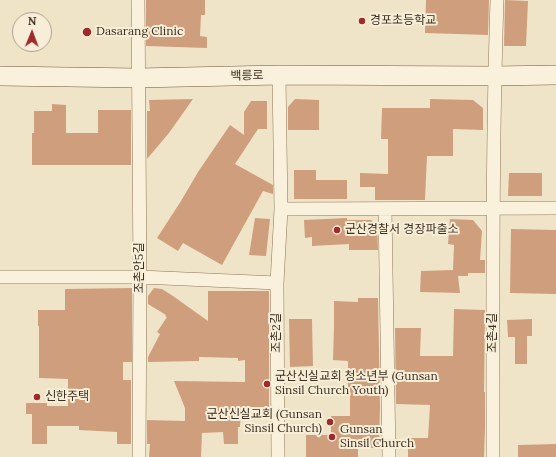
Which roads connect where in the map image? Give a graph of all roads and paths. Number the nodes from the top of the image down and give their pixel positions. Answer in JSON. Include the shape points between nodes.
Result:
{"nodes":[{"id":1,"x":138,"y":0,"type":"edge"},
{"id":2,"x":497,"y":0,"type":"edge"},
{"id":3,"x":279,"y":75,"type":"junction"},
{"id":4,"x":556,"y":75,"type":"edge"},
{"id":5,"x":0,"y":76,"type":"edge"},
{"id":6,"x":494,"y":76,"type":"junction"},
{"id":7,"x":138,"y":78,"type":"junction"},
{"id":8,"x":493,"y":208,"type":"junction"},
{"id":9,"x":556,"y":208,"type":"edge"},
{"id":10,"x":281,"y":209,"type":"junction"},
{"id":11,"x":385,"y":209,"type":"junction"},
{"id":12,"x":0,"y":277,"type":"edge"},
{"id":13,"x":140,"y":277,"type":"junction"},
{"id":14,"x":277,"y":283,"type":"junction"},
{"id":15,"x":138,"y":457,"type":"edge"},
{"id":16,"x":278,"y":457,"type":"edge"},
{"id":17,"x":389,"y":457,"type":"edge"},
{"id":18,"x":493,"y":457,"type":"edge"}],
"edges":[{"from":1,"to":7,"type":"street","name":"조촌안5길"},
{"from":2,"to":6,"type":"street"},
{"from":3,"to":6,"type":"street","name":"백릉로"},
{"from":3,"to":7,"type":"street","name":"백릉로"},
{"from":3,"to":10,"type":"street","name":"조촌2길"},
{"from":4,"to":6,"type":"street","name":"백릉로"},
{"from":5,"to":7,"type":"street","name":"백릉로"},
{"from":6,"to":8,"type":"street","name":"조촌4길"},
{"from":7,"to":13,"type":"street","name":"조촌안5길"},
{"from":8,"to":9,"type":"street"},
{"from":8,"to":11,"type":"street"},
{"from":8,"to":18,"type":"street","name":"조촌4길"},
{"from":10,"to":11,"type":"street"},
{"from":10,"to":14,"type":"street","name":"조촌2길"},
{"from":11,"to":17,"type":"street"},
{"from":12,"to":13,"type":"street"},
{"from":13,"to":14,"type":"street"},
{"from":13,"to":15,"type":"street","name":"조촌안5길"},
{"from":14,"to":16,"type":"street","name":"조촌2길"}]}
